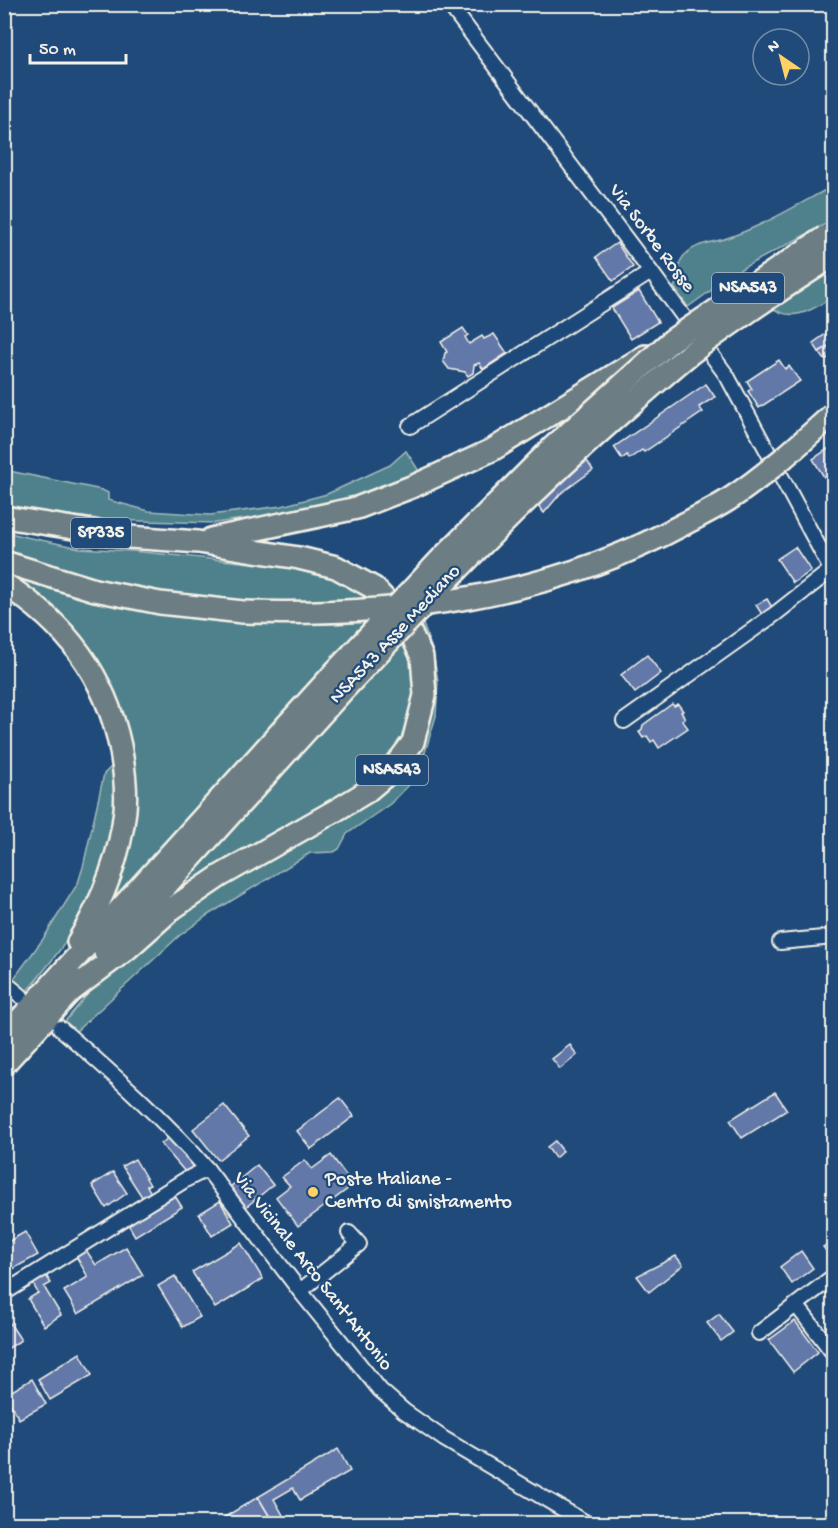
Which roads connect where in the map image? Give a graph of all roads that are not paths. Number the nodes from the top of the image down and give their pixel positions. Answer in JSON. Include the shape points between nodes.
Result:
{"nodes":[{"id":1,"x":449,"y":4,"type":"edge"},
{"id":2,"x":831,"y":245,"type":"edge"},
{"id":3,"x":651,"y":272,"type":"junction"},
{"id":4,"x":672,"y":340,"type":"junction"},
{"id":5,"x":834,"y":413,"type":"edge"},
{"id":6,"x":410,"y":426,"type":"dead end"},
{"id":7,"x":4,"y":517,"type":"edge"},
{"id":8,"x":198,"y":542,"type":"junction"},
{"id":9,"x":4,"y":562,"type":"edge"},
{"id":10,"x":832,"y":572,"type":"edge"},
{"id":11,"x":4,"y":584,"type":"edge"},
{"id":12,"x":340,"y":680,"type":"junction"},
{"id":13,"x":624,"y":721,"type":"dead end"},
{"id":14,"x":834,"y":937,"type":"edge"},
{"id":15,"x":780,"y":942,"type":"dead end"},
{"id":16,"x":4,"y":982,"type":"edge"},
{"id":17,"x":51,"y":986,"type":"junction"},
{"id":18,"x":71,"y":991,"type":"junction"},
{"id":19,"x":21,"y":996,"type":"dead end"},
{"id":20,"x":60,"y":1028,"type":"dead end"},
{"id":21,"x":4,"y":1036,"type":"edge"},
{"id":22,"x":4,"y":1064,"type":"edge"},
{"id":23,"x":207,"y":1169,"type":"junction"},
{"id":24,"x":349,"y":1233,"type":"dead end"},
{"id":25,"x":834,"y":1276,"type":"edge"},
{"id":26,"x":300,"y":1291,"type":"junction"},
{"id":27,"x":4,"y":1293,"type":"edge"},
{"id":28,"x":797,"y":1306,"type":"junction"},
{"id":29,"x":759,"y":1333,"type":"dead end"},
{"id":30,"x":834,"y":1353,"type":"edge"},
{"id":31,"x":588,"y":1524,"type":"edge"}],
"edges":[{"from":1,"to":3,"type":"street","name":"Via Sorbe Rosse"},
{"from":2,"to":4,"type":"highway","name":"NSA543 Asse Mediano","number":"NSA543","bridge":true},
{"from":2,"to":12,"type":"highway","name":"NSA543 Asse Mediano","number":"NSA543","bridge":true,"via":[[690,354],[608,424]]},
{"from":3,"to":6,"type":"street"},
{"from":3,"to":10,"type":"street","name":"Via Sorbe Rosse","via":[[726,376]]},
{"from":4,"to":8,"type":"highway","number":"NSA543","bridge":true,"via":[[492,450],[414,486],[357,508]]},
{"from":4,"to":12,"type":"highway","name":"NSA543 Asse Mediano","number":"NSA543","bridge":true,"via":[[554,446],[442,558]]},
{"from":5,"to":9,"type":"highway","bridge":true,"via":[[785,457],[727,500],[670,532],[575,572],[454,602],[301,614],[243,612],[160,603],[95,590]]},
{"from":7,"to":8,"type":"highway","number":"SP335","via":[[129,537]]},
{"from":8,"to":18,"type":"highway","number":"NSA543","via":[[336,567],[374,588],[405,621],[422,657],[425,695],[413,742],[392,770],[366,792],[220,876],[173,908]]},
{"from":10,"to":13,"type":"street"},
{"from":11,"to":17,"type":"highway","number":"NSA543","via":[[26,597],[70,640],[95,675],[114,718],[125,769],[125,809],[116,858],[96,913]]},
{"from":12,"to":17,"type":"highway","name":"NSA543 Asse Mediano","number":"NSA543"},
{"from":12,"to":18,"type":"highway","name":"NSA543 Asse Mediano","number":"NSA543"},
{"from":14,"to":15,"type":"street"},
{"from":16,"to":19,"type":"street"},
{"from":17,"to":21,"type":"highway","name":"NSA543 Asse Mediano","number":"NSA543"},
{"from":18,"to":22,"type":"highway","name":"NSA543 Asse Mediano","number":"NSA543"},
{"from":20,"to":23,"type":"street","via":[[176,1133]]},
{"from":23,"to":26,"type":"street","name":"Via Vicinale Arco Sant'Antonio"},
{"from":23,"to":27,"type":"street","name":"Via Vicinale Arco Sant'Antonio"},
{"from":24,"to":26,"type":"street","via":[[359,1244]]},
{"from":25,"to":28,"type":"street"},
{"from":26,"to":31,"type":"street","name":"Via Vicinale Arco Sant'Antonio","via":[[380,1390],[404,1410],[444,1439]]},
{"from":28,"to":29,"type":"street"},
{"from":28,"to":30,"type":"street"}]}
